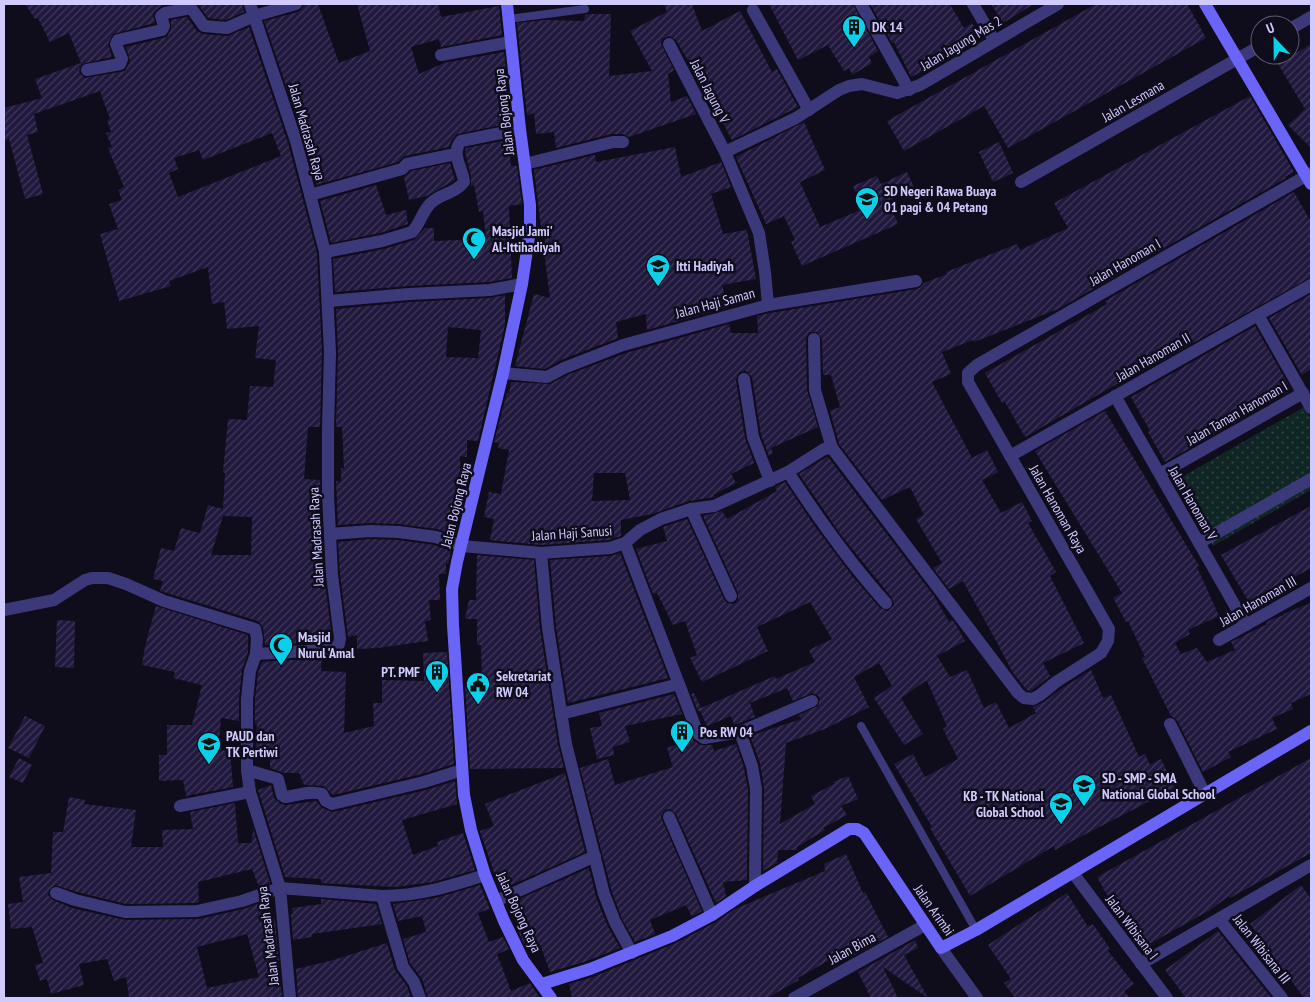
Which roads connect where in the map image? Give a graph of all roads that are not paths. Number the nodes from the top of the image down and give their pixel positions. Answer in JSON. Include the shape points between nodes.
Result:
{"nodes":[{"id":1,"x":296,"y":4,"type":"edge"},
{"id":2,"x":507,"y":4,"type":"edge"},
{"id":3,"x":861,"y":4,"type":"edge"},
{"id":4,"x":973,"y":4,"type":"edge"},
{"id":5,"x":1058,"y":4,"type":"edge"},
{"id":6,"x":1205,"y":4,"type":"edge"},
{"id":7,"x":585,"y":9,"type":"dead end"},
{"id":8,"x":252,"y":10,"type":"edge"},
{"id":9,"x":753,"y":10,"type":"dead end"},
{"id":10,"x":1311,"y":17,"type":"edge"},
{"id":11,"x":508,"y":19,"type":"junction"},
{"id":12,"x":1300,"y":23,"type":"edge"},
{"id":13,"x":994,"y":40,"type":"junction"},
{"id":14,"x":511,"y":42,"type":"junction"},
{"id":15,"x":669,"y":44,"type":"dead end"},
{"id":16,"x":1250,"y":52,"type":"edge"},
{"id":17,"x":441,"y":55,"type":"dead end"},
{"id":18,"x":1237,"y":59,"type":"junction"},
{"id":19,"x":87,"y":70,"type":"dead end"},
{"id":20,"x":909,"y":90,"type":"junction"},
{"id":21,"x":809,"y":110,"type":"junction"},
{"id":22,"x":520,"y":129,"type":"junction"},
{"id":23,"x":623,"y":142,"type":"dead end"},
{"id":24,"x":725,"y":152,"type":"junction"},
{"id":25,"x":456,"y":154,"type":"junction"},
{"id":26,"x":525,"y":164,"type":"junction"},
{"id":27,"x":1310,"y":178,"type":"edge"},
{"id":28,"x":1021,"y":182,"type":"dead end"},
{"id":29,"x":310,"y":195,"type":"junction"},
{"id":30,"x":325,"y":252,"type":"junction"},
{"id":31,"x":916,"y":281,"type":"dead end"},
{"id":32,"x":522,"y":284,"type":"junction"},
{"id":33,"x":1311,"y":285,"type":"edge"},
{"id":34,"x":329,"y":301,"type":"junction"},
{"id":35,"x":768,"y":305,"type":"junction"},
{"id":36,"x":1258,"y":315,"type":"junction"},
{"id":37,"x":814,"y":339,"type":"dead end"},
{"id":38,"x":503,"y":373,"type":"junction"},
{"id":39,"x":744,"y":379,"type":"dead end"},
{"id":40,"x":968,"y":382,"type":"joint"},
{"id":41,"x":1302,"y":393,"type":"junction"},
{"id":42,"x":1115,"y":396,"type":"junction"},
{"id":43,"x":1311,"y":408,"type":"edge"},
{"id":44,"x":832,"y":448,"type":"junction"},
{"id":45,"x":1010,"y":456,"type":"junction"},
{"id":46,"x":788,"y":472,"type":"junction"},
{"id":47,"x":1160,"y":474,"type":"junction"},
{"id":48,"x":1311,"y":480,"type":"edge"},
{"id":49,"x":770,"y":481,"type":"junction"},
{"id":50,"x":691,"y":509,"type":"junction"},
{"id":51,"x":330,"y":534,"type":"junction"},
{"id":52,"x":625,"y":543,"type":"junction"},
{"id":53,"x":1199,"y":543,"type":"junction"},
{"id":54,"x":462,"y":546,"type":"junction"},
{"id":55,"x":541,"y":553,"type":"junction"},
{"id":56,"x":1311,"y":588,"type":"edge"},
{"id":57,"x":731,"y":596,"type":"dead end"},
{"id":58,"x":886,"y":603,"type":"dead end"},
{"id":59,"x":4,"y":610,"type":"edge"},
{"id":60,"x":1246,"y":625,"type":"junction"},
{"id":61,"x":1219,"y":640,"type":"dead end"},
{"id":62,"x":256,"y":654,"type":"junction"},
{"id":63,"x":679,"y":684,"type":"junction"},
{"id":64,"x":812,"y":702,"type":"dead end"},
{"id":65,"x":561,"y":714,"type":"junction"},
{"id":66,"x":1170,"y":724,"type":"dead end"},
{"id":67,"x":861,"y":726,"type":"dead end"},
{"id":68,"x":1311,"y":731,"type":"edge"},
{"id":69,"x":740,"y":732,"type":"junction"},
{"id":70,"x":247,"y":770,"type":"junction"},
{"id":71,"x":462,"y":770,"type":"junction"},
{"id":72,"x":250,"y":792,"type":"junction"},
{"id":73,"x":1206,"y":794,"type":"junction"},
{"id":74,"x":180,"y":806,"type":"dead end"},
{"id":75,"x":669,"y":817,"type":"dead end"},
{"id":76,"x":595,"y":856,"type":"junction"},
{"id":77,"x":1309,"y":871,"type":"edge"},
{"id":78,"x":1073,"y":873,"type":"junction"},
{"id":79,"x":485,"y":875,"type":"junction"},
{"id":80,"x":755,"y":886,"type":"junction"},
{"id":81,"x":280,"y":888,"type":"junction"},
{"id":82,"x":56,"y":893,"type":"dead end"},
{"id":83,"x":382,"y":896,"type":"junction"},
{"id":84,"x":496,"y":902,"type":"junction"},
{"id":85,"x":712,"y":915,"type":"junction"},
{"id":86,"x":1219,"y":918,"type":"junction"},
{"id":87,"x":925,"y":925,"type":"junction"},
{"id":88,"x":976,"y":930,"type":"junction"},
{"id":89,"x":941,"y":948,"type":"junction"},
{"id":90,"x":632,"y":953,"type":"junction"},
{"id":91,"x":1141,"y":964,"type":"junction"},
{"id":92,"x":542,"y":984,"type":"junction"},
{"id":93,"x":290,"y":998,"type":"edge"},
{"id":94,"x":420,"y":998,"type":"edge"},
{"id":95,"x":551,"y":998,"type":"edge"},
{"id":96,"x":794,"y":998,"type":"edge"},
{"id":97,"x":977,"y":998,"type":"edge"},
{"id":98,"x":1167,"y":998,"type":"edge"},
{"id":99,"x":1282,"y":998,"type":"edge"}],
"edges":[{"from":1,"to":8,"type":"street"},
{"from":2,"to":11,"type":"street","name":"Jalan Bojong Raya"},
{"from":3,"to":20,"type":"street"},
{"from":4,"to":13,"type":"street"},
{"from":5,"to":13,"type":"street","name":"Jalan Jagung Mas 2"},
{"from":6,"to":18,"type":"street"},
{"from":7,"to":11,"type":"lane"},
{"from":8,"to":19,"type":"street","via":[[224,29],[204,26],[191,8],[165,13],[161,16],[162,30],[118,40],[116,44],[122,62],[118,65]]},
{"from":8,"to":29,"type":"street","name":"Jalan Madrasah Raya"},
{"from":9,"to":21,"type":"street"},
{"from":10,"to":12,"type":"street"},
{"from":11,"to":14,"type":"street","name":"Jalan Bojong Raya"},
{"from":13,"to":20,"type":"street","name":"Jalan Jagung Mas 2"},
{"from":14,"to":17,"type":"street"},
{"from":14,"to":22,"type":"street","name":"Jalan Bojong Raya"},
{"from":15,"to":24,"type":"street","name":"Jalan Jagung V"},
{"from":16,"to":18,"type":"street","name":"Jalan Lesmana"},
{"from":18,"to":27,"type":"street"},
{"from":18,"to":28,"type":"street","name":"Jalan Lesmana"},
{"from":20,"to":21,"type":"street","name":"Jalan Jagung Mas 2","via":[[897,93],[862,84],[849,86]]},
{"from":21,"to":24,"type":"street"},
{"from":22,"to":25,"type":"street","via":[[465,139],[458,144]]},
{"from":22,"to":26,"type":"street","name":"Jalan Bojong Raya"},
{"from":23,"to":26,"type":"street"},
{"from":24,"to":35,"type":"street","name":"Jalan Haji Saman","via":[[759,233]]},
{"from":25,"to":29,"type":"street","via":[[407,164],[402,169]]},
{"from":25,"to":30,"type":"street","via":[[464,182],[454,192],[430,204],[412,232]]},
{"from":26,"to":32,"type":"street","name":"Jalan Bojong Raya","via":[[530,230]]},
{"from":27,"to":40,"type":"street","name":"Jalan Hanoman I","via":[[977,365],[968,373]]},
{"from":29,"to":30,"type":"street","name":"Jalan Madrasah Raya"},
{"from":30,"to":34,"type":"street","name":"Jalan Madrasah Raya"},
{"from":31,"to":35,"type":"street"},
{"from":32,"to":34,"type":"street","via":[[490,290]]},
{"from":32,"to":38,"type":"street","name":"Jalan Bojong Raya"},
{"from":33,"to":36,"type":"street","name":"Jalan Hanoman II"},
{"from":34,"to":51,"type":"street","name":"Jalan Madrasah Raya"},
{"from":35,"to":38,"type":"street","name":"Jalan Haji Saman","via":[[623,345],[547,377]]},
{"from":36,"to":41,"type":"street"},
{"from":36,"to":42,"type":"street","name":"Jalan Hanoman II"},
{"from":37,"to":44,"type":"street","via":[[815,390]]},
{"from":38,"to":54,"type":"street","name":"Jalan Bojong Raya"},
{"from":39,"to":49,"type":"street","via":[[753,436]]},
{"from":40,"to":45,"type":"street","name":"Jalan Hanoman Raya"},
{"from":41,"to":43,"type":"street"},
{"from":41,"to":47,"type":"street","name":"Jalan Taman Hanoman I"},
{"from":42,"to":45,"type":"street","name":"Jalan Hanoman II"},
{"from":42,"to":47,"type":"street","name":"Jalan Hanoman V"},
{"from":44,"to":45,"type":"street","name":"Jalan Hanoman Raya","via":[[1018,693],[1033,700],[1101,652],[1108,641],[1109,629]]},
{"from":44,"to":46,"type":"street","name":"Jalan Haji Sanusi","via":[[824,449]]},
{"from":46,"to":49,"type":"street","name":"Jalan Haji Sanusi"},
{"from":46,"to":58,"type":"street","via":[[851,563]]},
{"from":47,"to":53,"type":"street","name":"Jalan Hanoman V"},
{"from":48,"to":53,"type":"street"},
{"from":49,"to":50,"type":"street","name":"Jalan Haji Sanusi","via":[[714,506]]},
{"from":50,"to":52,"type":"street","name":"Jalan Haji Sanusi","via":[[661,519]]},
{"from":50,"to":57,"type":"street"},
{"from":51,"to":54,"type":"street","name":"Jalan Haji Sanusi","via":[[399,532],[436,537]]},
{"from":51,"to":62,"type":"street","name":"Jalan Madrasah Raya","via":[[339,644],[325,650]]},
{"from":52,"to":55,"type":"street","name":"Jalan Haji Sanusi","via":[[610,548]]},
{"from":52,"to":63,"type":"street"},
{"from":53,"to":60,"type":"street","name":"Jalan Hanoman V"},
{"from":54,"to":55,"type":"street","name":"Jalan Haji Sanusi"},
{"from":54,"to":71,"type":"street","name":"Jalan Bojong Raya","via":[[452,588]]},
{"from":55,"to":65,"type":"street"},
{"from":56,"to":60,"type":"street","name":"Jalan Hanoman III"},
{"from":59,"to":62,"type":"street","via":[[54,600],[85,580],[108,578],[195,612],[254,628]]},
{"from":60,"to":61,"type":"street","name":"Jalan Hanoman III"},
{"from":62,"to":70,"type":"street","name":"Jalan Madrasah Raya","via":[[246,700]]},
{"from":63,"to":65,"type":"street"},
{"from":63,"to":69,"type":"street","via":[[698,734],[704,738]]},
{"from":64,"to":69,"type":"street"},
{"from":65,"to":76,"type":"street"},
{"from":66,"to":73,"type":"street"},
{"from":67,"to":88,"type":"lane"},
{"from":68,"to":73,"type":"street","name":"Jalan Arimbi"},
{"from":69,"to":80,"type":"street","via":[[756,788]]},
{"from":70,"to":71,"type":"street","via":[[278,779],[284,797],[317,792],[332,804]]},
{"from":70,"to":72,"type":"street","name":"Jalan Madrasah Raya"},
{"from":71,"to":79,"type":"street","name":"Jalan Bojong Raya","via":[[471,830]]},
{"from":72,"to":74,"type":"street"},
{"from":72,"to":81,"type":"street","name":"Jalan Madrasah Raya"},
{"from":73,"to":78,"type":"street","name":"Jalan Arimbi"},
{"from":75,"to":85,"type":"street"},
{"from":76,"to":84,"type":"street"},
{"from":76,"to":90,"type":"street","via":[[610,912]]},
{"from":77,"to":86,"type":"street"},
{"from":78,"to":88,"type":"street","name":"Jalan Arimbi"},
{"from":78,"to":91,"type":"street","name":"Jalan Wibisana I"},
{"from":79,"to":83,"type":"street","via":[[422,894]]},
{"from":79,"to":84,"type":"street","name":"Jalan Bojong Raya"},
{"from":80,"to":85,"type":"street","name":"Jalan Arimbi"},
{"from":80,"to":87,"type":"street","name":"Jalan Arimbi","via":[[843,832],[857,829],[864,833]]},
{"from":81,"to":82,"type":"street","via":[[242,902],[196,911],[125,912]]},
{"from":81,"to":83,"type":"street"},
{"from":81,"to":93,"type":"street","name":"Jalan Madrasah Raya"},
{"from":83,"to":94,"type":"street","via":[[403,967]]},
{"from":84,"to":92,"type":"street","name":"Jalan Bojong Raya","via":[[523,960]]},
{"from":85,"to":90,"type":"street","name":"Jalan Arimbi"},
{"from":86,"to":91,"type":"street"},
{"from":86,"to":99,"type":"street","name":"Jalan Wibisana III"},
{"from":87,"to":89,"type":"street","name":"Jalan Arimbi"},
{"from":87,"to":96,"type":"street","name":"Jalan Bima"},
{"from":88,"to":89,"type":"street","name":"Jalan Arimbi"},
{"from":89,"to":97,"type":"street"},
{"from":90,"to":92,"type":"street","name":"Jalan Arimbi"},
{"from":91,"to":98,"type":"street","name":"Jalan Wibisana I"},
{"from":92,"to":95,"type":"street","name":"Jalan Bojong Raya"}]}
